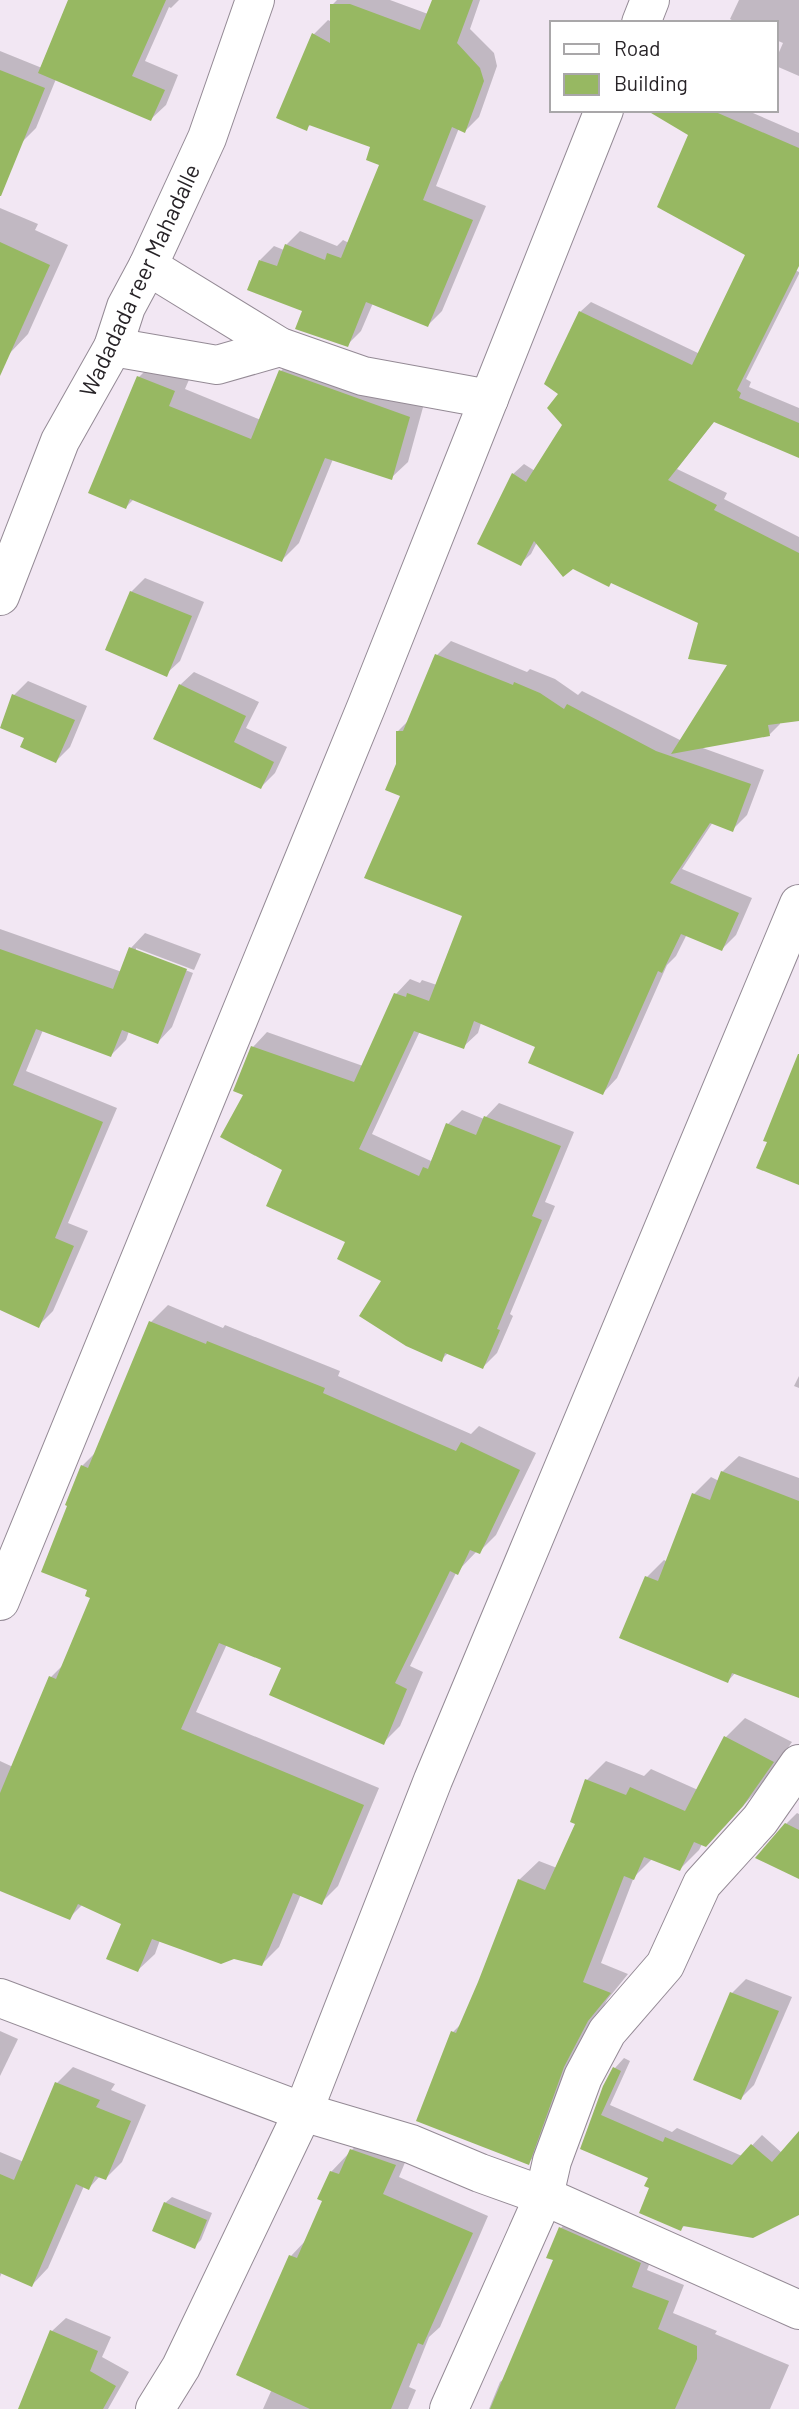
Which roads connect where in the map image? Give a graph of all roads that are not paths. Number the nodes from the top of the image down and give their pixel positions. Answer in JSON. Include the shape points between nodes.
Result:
{"nodes":[{"id":1,"x":256,"y":0,"type":"edge"},
{"id":2,"x":650,"y":0,"type":"edge"},
{"id":3,"x":642,"y":21,"type":"edge"},
{"id":4,"x":603,"y":112,"type":"edge"},
{"id":5,"x":148,"y":266,"type":"junction"},
{"id":6,"x":113,"y":347,"type":"junction"},
{"id":7,"x":280,"y":347,"type":"junction"},
{"id":8,"x":489,"y":400,"type":"junction"},
{"id":9,"x":11,"y":532,"type":"edge"},
{"id":10,"x":0,"y":596,"type":"edge"},
{"id":11,"x":799,"y":904,"type":"edge"},
{"id":12,"x":0,"y":1601,"type":"edge"},
{"id":13,"x":799,"y":1764,"type":"edge"},
{"id":14,"x":0,"y":1998,"type":"edge"},
{"id":15,"x":303,"y":2112,"type":"junction"},
{"id":16,"x":544,"y":2196,"type":"junction"},
{"id":17,"x":799,"y":2310,"type":"edge"},
{"id":18,"x":155,"y":2409,"type":"edge"},
{"id":19,"x":449,"y":2409,"type":"edge"}],
"edges":[{"from":1,"to":5,"type":"street","name":"Wadadada reer Mahadalle","via":[[206,138]]},
{"from":2,"to":3,"type":"street"},
{"from":4,"to":8,"type":"street"},
{"from":5,"to":6,"type":"street","name":"Wadadada reer Mahadalle","via":[[126,307]]},
{"from":5,"to":7,"type":"street"},
{"from":6,"to":7,"type":"street","via":[[217,365]]},
{"from":6,"to":9,"type":"street","name":"Wadadada reer Mahadalle"},
{"from":7,"to":8,"type":"street","via":[[363,376]]},
{"from":8,"to":12,"type":"street"},
{"from":9,"to":10,"type":"street","name":"Wadadada reer Mahadalle"},
{"from":11,"to":15,"type":"street","via":[[433,1780]]},
{"from":13,"to":16,"type":"street","via":[[760,1820],[702,1884],[665,1965],[607,2032],[583,2077]]},
{"from":14,"to":15,"type":"street"},
{"from":15,"to":16,"type":"street","via":[[411,2144]]},
{"from":15,"to":18,"type":"street","via":[[181,2367]]},
{"from":16,"to":17,"type":"street"},
{"from":16,"to":19,"type":"street"}]}
